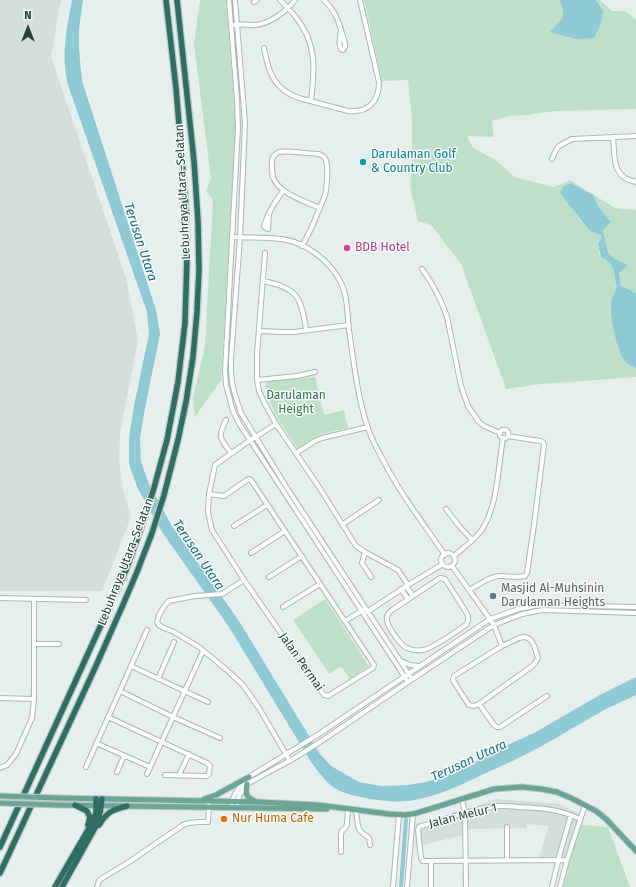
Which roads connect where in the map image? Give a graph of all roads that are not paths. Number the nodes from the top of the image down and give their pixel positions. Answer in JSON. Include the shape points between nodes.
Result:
{"nodes":[{"id":1,"x":166,"y":0,"type":"edge"},
{"id":2,"x":177,"y":0,"type":"edge"},
{"id":3,"x":229,"y":0,"type":"edge"},
{"id":4,"x":235,"y":0,"type":"edge"},
{"id":5,"x":280,"y":0,"type":"edge"},
{"id":6,"x":295,"y":0,"type":"edge"},
{"id":7,"x":324,"y":0,"type":"edge"},
{"id":8,"x":360,"y":0,"type":"edge"},
{"id":9,"x":287,"y":8,"type":"junction"},
{"id":10,"x":237,"y":24,"type":"junction"},
{"id":11,"x":231,"y":25,"type":"junction"},
{"id":12,"x":341,"y":31,"type":"dead end"},
{"id":13,"x":264,"y":48,"type":"dead end"},
{"id":14,"x":310,"y":101,"type":"junction"},
{"id":15,"x":636,"y":136,"type":"edge"},
{"id":16,"x":613,"y":137,"type":"junction"},
{"id":17,"x":552,"y":159,"type":"dead end"},
{"id":18,"x":636,"y":182,"type":"edge"},
{"id":19,"x":284,"y":191,"type":"junction"},
{"id":20,"x":320,"y":208,"type":"junction"},
{"id":21,"x":269,"y":213,"type":"dead end"},
{"id":22,"x":232,"y":237,"type":"junction"},
{"id":23,"x":240,"y":238,"type":"junction"},
{"id":24,"x":302,"y":246,"type":"junction"},
{"id":25,"x":265,"y":253,"type":"dead end"},
{"id":26,"x":422,"y":269,"type":"dead end"},
{"id":27,"x":263,"y":281,"type":"junction"},
{"id":28,"x":349,"y":326,"type":"junction"},
{"id":29,"x":306,"y":330,"type":"junction"},
{"id":30,"x":259,"y":331,"type":"junction"},
{"id":31,"x":315,"y":372,"type":"dead end"},
{"id":32,"x":257,"y":380,"type":"junction"},
{"id":33,"x":226,"y":420,"type":"dead end"},
{"id":34,"x":276,"y":424,"type":"junction"},
{"id":35,"x":368,"y":427,"type":"junction"},
{"id":36,"x":500,"y":432,"type":"junction"},
{"id":37,"x":508,"y":436,"type":"junction"},
{"id":38,"x":255,"y":437,"type":"junction"},
{"id":39,"x":503,"y":438,"type":"junction"},
{"id":40,"x":250,"y":440,"type":"junction"},
{"id":41,"x":231,"y":452,"type":"junction"},
{"id":42,"x":296,"y":453,"type":"junction"},
{"id":43,"x":209,"y":494,"type":"junction"},
{"id":44,"x":379,"y":500,"type":"dead end"},
{"id":45,"x":267,"y":505,"type":"junction"},
{"id":46,"x":446,"y":509,"type":"dead end"},
{"id":47,"x":342,"y":524,"type":"junction"},
{"id":48,"x":234,"y":526,"type":"dead end"},
{"id":49,"x":285,"y":531,"type":"junction"},
{"id":50,"x":472,"y":540,"type":"junction"},
{"id":51,"x":365,"y":552,"type":"junction"},
{"id":52,"x":251,"y":553,"type":"dead end"},
{"id":53,"x":445,"y":555,"type":"junction"},
{"id":54,"x":302,"y":556,"type":"junction"},
{"id":55,"x":454,"y":556,"type":"junction"},
{"id":56,"x":443,"y":564,"type":"junction"},
{"id":57,"x":452,"y":566,"type":"junction"},
{"id":58,"x":269,"y":577,"type":"dead end"},
{"id":59,"x":371,"y":577,"type":"dead end"},
{"id":60,"x":244,"y":580,"type":"junction"},
{"id":61,"x":320,"y":584,"type":"junction"},
{"id":62,"x":407,"y":585,"type":"junction"},
{"id":63,"x":401,"y":589,"type":"junction"},
{"id":64,"x":469,"y":590,"type":"junction"},
{"id":65,"x":413,"y":596,"type":"junction"},
{"id":66,"x":0,"y":598,"type":"edge"},
{"id":67,"x":34,"y":599,"type":"junction"},
{"id":68,"x":408,"y":599,"type":"junction"},
{"id":69,"x":86,"y":600,"type":"dead end"},
{"id":70,"x":283,"y":607,"type":"dead end"},
{"id":71,"x":636,"y":607,"type":"edge"},
{"id":72,"x":367,"y":609,"type":"junction"},
{"id":73,"x":362,"y":612,"type":"junction"},
{"id":74,"x":636,"y":613,"type":"edge"},
{"id":75,"x":490,"y":619,"type":"junction"},
{"id":76,"x":344,"y":621,"type":"junction"},
{"id":77,"x":494,"y":625,"type":"junction"},
{"id":78,"x":147,"y":630,"type":"dead end"},
{"id":79,"x":396,"y":636,"type":"junction"},
{"id":80,"x":174,"y":642,"type":"dead end"},
{"id":81,"x":388,"y":642,"type":"junction"},
{"id":82,"x":34,"y":644,"type":"junction"},
{"id":83,"x":59,"y":644,"type":"dead end"},
{"id":84,"x":502,"y":646,"type":"junction"},
{"id":85,"x":203,"y":651,"type":"junction"},
{"id":86,"x":400,"y":661,"type":"junction"},
{"id":87,"x":131,"y":666,"type":"junction"},
{"id":88,"x":420,"y":666,"type":"junction"},
{"id":89,"x":409,"y":674,"type":"junction"},
{"id":90,"x":404,"y":676,"type":"junction"},
{"id":91,"x":158,"y":678,"type":"junction"},
{"id":92,"x":410,"y":680,"type":"junction"},
{"id":93,"x":185,"y":690,"type":"junction"},
{"id":94,"x":120,"y":691,"type":"junction"},
{"id":95,"x":547,"y":696,"type":"dead end"},
{"id":96,"x":0,"y":698,"type":"edge"},
{"id":97,"x":34,"y":699,"type":"junction"},
{"id":98,"x":208,"y":702,"type":"dead end"},
{"id":99,"x":479,"y":704,"type":"junction"},
{"id":100,"x":108,"y":717,"type":"junction"},
{"id":101,"x":173,"y":717,"type":"junction"},
{"id":102,"x":220,"y":738,"type":"dead end"},
{"id":103,"x":162,"y":742,"type":"junction"},
{"id":104,"x":96,"y":743,"type":"junction"},
{"id":105,"x":189,"y":754,"type":"junction"},
{"id":106,"x":286,"y":754,"type":"junction"},
{"id":107,"x":124,"y":756,"type":"junction"},
{"id":108,"x":290,"y":761,"type":"junction"},
{"id":109,"x":86,"y":767,"type":"dead end"},
{"id":110,"x":150,"y":767,"type":"junction"},
{"id":111,"x":0,"y":768,"type":"edge"},
{"id":112,"x":117,"y":772,"type":"dead end"},
{"id":113,"x":147,"y":774,"type":"dead end"},
{"id":114,"x":165,"y":775,"type":"dead end"},
{"id":115,"x":179,"y":775,"type":"junction"},
{"id":116,"x":249,"y":777,"type":"junction"},
{"id":117,"x":247,"y":784,"type":"junction"},
{"id":118,"x":0,"y":796,"type":"edge"},
{"id":119,"x":99,"y":799,"type":"junction"},
{"id":120,"x":462,"y":799,"type":"junction"},
{"id":121,"x":197,"y":801,"type":"junction"},
{"id":122,"x":209,"y":801,"type":"junction"},
{"id":123,"x":258,"y":802,"type":"junction"},
{"id":124,"x":0,"y":803,"type":"edge"},
{"id":125,"x":234,"y":804,"type":"junction"},
{"id":126,"x":75,"y":805,"type":"junction"},
{"id":127,"x":585,"y":805,"type":"junction"},
{"id":128,"x":99,"y":806,"type":"junction"},
{"id":129,"x":127,"y":806,"type":"junction"},
{"id":130,"x":208,"y":807,"type":"junction"},
{"id":131,"x":342,"y":808,"type":"junction"},
{"id":132,"x":348,"y":809,"type":"junction"},
{"id":133,"x":356,"y":810,"type":"junction"},
{"id":134,"x":465,"y":813,"type":"junction"},
{"id":135,"x":399,"y":814,"type":"junction"},
{"id":136,"x":413,"y":814,"type":"junction"},
{"id":137,"x":571,"y":815,"type":"junction"},
{"id":138,"x":580,"y":819,"type":"junction"},
{"id":139,"x":507,"y":827,"type":"dead end"},
{"id":140,"x":0,"y":844,"type":"edge"},
{"id":141,"x":370,"y":845,"type":"dead end"},
{"id":142,"x":636,"y":851,"type":"edge"},
{"id":143,"x":341,"y":852,"type":"dead end"},
{"id":144,"x":507,"y":860,"type":"junction"},
{"id":145,"x":559,"y":860,"type":"junction"},
{"id":146,"x":567,"y":860,"type":"junction"},
{"id":147,"x":6,"y":861,"type":"junction"},
{"id":148,"x":73,"y":861,"type":"junction"},
{"id":149,"x":431,"y":861,"type":"junction"},
{"id":150,"x":465,"y":861,"type":"junction"},
{"id":151,"x":0,"y":873,"type":"edge"},
{"id":152,"x":0,"y":878,"type":"edge"},
{"id":153,"x":55,"y":887,"type":"edge"},
{"id":154,"x":62,"y":887,"type":"edge"},
{"id":155,"x":97,"y":887,"type":"edge"},
{"id":156,"x":393,"y":887,"type":"edge"},
{"id":157,"x":407,"y":887,"type":"edge"},
{"id":158,"x":431,"y":887,"type":"edge"},
{"id":159,"x":466,"y":887,"type":"edge"},
{"id":160,"x":552,"y":887,"type":"edge"},
{"id":161,"x":560,"y":887,"type":"edge"}],
"edges":[{"from":1,"to":140,"type":"highway","name":"Lebuhraya Utara–Selatan","via":[[186,195],[186,297],[178,382],[166,440],[142,528],[120,585]]},
{"from":2,"to":147,"type":"highway","name":"Lebuhraya Utara–Selatan","via":[[197,189],[199,270],[197,312],[186,402],[164,495],[152,533],[122,607]]},
{"from":3,"to":11,"type":"street"},
{"from":4,"to":10,"type":"street"},
{"from":5,"to":9,"type":"street"},
{"from":6,"to":9,"type":"street"},
{"from":7,"to":12,"type":"street","via":[[335,12]]},
{"from":8,"to":14,"type":"street","via":[[379,82],[376,100],[369,107],[352,111]]},
{"from":9,"to":10,"type":"street","via":[[263,23]]},
{"from":9,"to":14,"type":"street","via":[[301,25],[312,50],[314,60]]},
{"from":10,"to":11,"type":"street"},
{"from":10,"to":23,"type":"street","via":[[245,123]]},
{"from":11,"to":22,"type":"street","via":[[238,123]]},
{"from":13,"to":14,"type":"street","via":[[270,72],[278,85],[291,95]]},
{"from":15,"to":16,"type":"street"},
{"from":16,"to":17,"type":"street","via":[[572,139],[559,146]]},
{"from":16,"to":18,"type":"street","via":[[617,171],[624,178]]},
{"from":19,"to":20,"type":"street"},
{"from":19,"to":20,"type":"street","via":[[272,176],[271,161],[276,154],[283,152],[321,155],[326,159],[327,175],[325,195]]},
{"from":19,"to":21,"type":"street"},
{"from":20,"to":24,"type":"street"},
{"from":22,"to":23,"type":"street"},
{"from":22,"to":40,"type":"street","via":[[225,359],[226,385],[233,411]]},
{"from":23,"to":24,"type":"street","via":[[287,240]]},
{"from":23,"to":38,"type":"street","via":[[231,371],[241,413]]},
{"from":24,"to":28,"type":"street","via":[[324,261],[339,279]]},
{"from":25,"to":27,"type":"street"},
{"from":26,"to":36,"type":"street","via":[[432,282],[444,308],[461,386],[468,406],[479,422]]},
{"from":27,"to":29,"type":"street","via":[[280,285],[294,294],[301,304]]},
{"from":27,"to":30,"type":"street"},
{"from":28,"to":29,"type":"street"},
{"from":28,"to":35,"type":"street","via":[[356,384]]},
{"from":29,"to":30,"type":"street"},
{"from":30,"to":32,"type":"street"},
{"from":31,"to":32,"type":"street"},
{"from":32,"to":34,"type":"street","via":[[259,391]]},
{"from":33,"to":41,"type":"street","via":[[220,436]]},
{"from":34,"to":38,"type":"street","name":"Jalan Permai"},
{"from":34,"to":42,"type":"street"},
{"from":35,"to":42,"type":"street","via":[[322,438]]},
{"from":35,"to":53,"type":"street","via":[[393,479]]},
{"from":36,"to":37,"type":"street","via":[[506,431]]},
{"from":36,"to":39,"type":"street","via":[[500,437]]},
{"from":37,"to":39,"type":"street"},
{"from":37,"to":64,"type":"street","via":[[540,441],[544,445],[527,573],[519,577],[495,576]]},
{"from":38,"to":40,"type":"street","name":"Jalan Permai"},
{"from":38,"to":72,"type":"street"},
{"from":39,"to":50,"type":"street","via":[[491,510],[483,527]]},
{"from":40,"to":41,"type":"street","name":"Jalan Permai"},
{"from":40,"to":73,"type":"street"},
{"from":41,"to":43,"type":"street","name":"Jalan Permai","via":[[215,465]]},
{"from":42,"to":47,"type":"street"},
{"from":43,"to":45,"type":"street","name":"Jalan Permai","via":[[224,496],[249,479]]},
{"from":43,"to":60,"type":"street","name":"Jalan Permai","via":[[208,512],[212,530]]},
{"from":44,"to":47,"type":"street"},
{"from":45,"to":48,"type":"street"},
{"from":45,"to":49,"type":"street","name":"Jalan Permai"},
{"from":46,"to":50,"type":"street"},
{"from":47,"to":51,"type":"street","via":[[356,546]]},
{"from":49,"to":52,"type":"street"},
{"from":49,"to":54,"type":"street","name":"Jalan Permai"},
{"from":50,"to":55,"type":"street"},
{"from":51,"to":59,"type":"street","via":[[362,564]]},
{"from":51,"to":62,"type":"street","via":[[398,570]]},
{"from":53,"to":55,"type":"street"},
{"from":53,"to":56,"type":"street","via":[[442,558]]},
{"from":54,"to":58,"type":"street"},
{"from":54,"to":61,"type":"street","name":"Jalan Permai"},
{"from":55,"to":57,"type":"street","via":[[455,562]]},
{"from":56,"to":57,"type":"street"},
{"from":56,"to":62,"type":"street"},
{"from":57,"to":64,"type":"street"},
{"from":60,"to":76,"type":"street","name":"Jalan Permai","via":[[326,696],[374,666]]},
{"from":60,"to":85,"type":"street","via":[[222,594],[169,601],[159,615],[159,625]]},
{"from":61,"to":70,"type":"street"},
{"from":61,"to":76,"type":"street","name":"Jalan Permai"},
{"from":62,"to":63,"type":"street"},
{"from":62,"to":65,"type":"street"},
{"from":63,"to":68,"type":"street"},
{"from":63,"to":72,"type":"street"},
{"from":64,"to":75,"type":"street"},
{"from":65,"to":68,"type":"street"},
{"from":65,"to":79,"type":"street","via":[[438,578],[444,578],[466,612],[468,621],[466,625],[429,649],[407,648]]},
{"from":66,"to":67,"type":"street"},
{"from":67,"to":69,"type":"street"},
{"from":67,"to":82,"type":"street"},
{"from":68,"to":79,"type":"street","via":[[387,615],[387,621]]},
{"from":71,"to":75,"type":"street","via":[[540,605],[518,609]]},
{"from":72,"to":73,"type":"street"},
{"from":72,"to":81,"type":"street"},
{"from":73,"to":76,"type":"street"},
{"from":73,"to":90,"type":"street"},
{"from":74,"to":77,"type":"street","via":[[544,610],[522,614]]},
{"from":75,"to":77,"type":"street"},
{"from":75,"to":88,"type":"street"},
{"from":77,"to":84,"type":"street"},
{"from":77,"to":92,"type":"street"},
{"from":78,"to":87,"type":"street"},
{"from":79,"to":81,"type":"street"},
{"from":80,"to":91,"type":"street"},
{"from":81,"to":86,"type":"street"},
{"from":82,"to":83,"type":"street"},
{"from":82,"to":97,"type":"street"},
{"from":84,"to":99,"type":"street","via":[[453,678],[469,705]]},
{"from":84,"to":99,"type":"street","via":[[528,637],[538,658],[531,667]]},
{"from":85,"to":93,"type":"street"},
{"from":85,"to":106,"type":"street","via":[[243,686]]},
{"from":86,"to":88,"type":"street"},
{"from":86,"to":89,"type":"street"},
{"from":87,"to":91,"type":"street"},
{"from":87,"to":94,"type":"street"},
{"from":88,"to":89,"type":"street"},
{"from":89,"to":90,"type":"street"},
{"from":89,"to":92,"type":"street"},
{"from":90,"to":92,"type":"street"},
{"from":90,"to":106,"type":"street"},
{"from":91,"to":93,"type":"street"},
{"from":92,"to":108,"type":"street"},
{"from":93,"to":98,"type":"street"},
{"from":93,"to":101,"type":"street"},
{"from":94,"to":100,"type":"street"},
{"from":94,"to":101,"type":"street"},
{"from":95,"to":99,"type":"street","via":[[500,727],[494,725]]},
{"from":96,"to":97,"type":"street"},
{"from":97,"to":111,"type":"street","via":[[32,718],[16,754],[7,765]]},
{"from":100,"to":103,"type":"street"},
{"from":100,"to":104,"type":"street"},
{"from":101,"to":102,"type":"street"},
{"from":101,"to":103,"type":"street"},
{"from":103,"to":105,"type":"street"},
{"from":103,"to":110,"type":"street"},
{"from":104,"to":107,"type":"street"},
{"from":104,"to":109,"type":"street"},
{"from":105,"to":115,"type":"street"},
{"from":105,"to":115,"type":"street","via":[[210,765],[209,774]]},
{"from":106,"to":108,"type":"street"},
{"from":106,"to":116,"type":"street"},
{"from":107,"to":110,"type":"street"},
{"from":107,"to":112,"type":"street"},
{"from":108,"to":117,"type":"street"},
{"from":110,"to":113,"type":"street"},
{"from":114,"to":115,"type":"street"},
{"from":116,"to":121,"type":"main road","via":[[216,795]]},
{"from":116,"to":125,"type":"street","via":[[237,790]]},
{"from":117,"to":123,"type":"main road","via":[[247,796]]},
{"from":117,"to":125,"type":"street"},
{"from":118,"to":119,"type":"main road","bridge":true},
{"from":119,"to":121,"type":"main road"},
{"from":119,"to":128,"type":"highway"},
{"from":120,"to":127,"type":"main road","via":[[494,789],[522,787],[557,792]]},
{"from":120,"to":134,"type":"street"},
{"from":120,"to":136,"type":"main road"},
{"from":121,"to":122,"type":"main road"},
{"from":122,"to":125,"type":"main road"},
{"from":122,"to":130,"type":"street"},
{"from":123,"to":125,"type":"main road"},
{"from":123,"to":131,"type":"main road"},
{"from":124,"to":126,"type":"main road","bridge":true},
{"from":125,"to":130,"type":"main road"},
{"from":125,"to":131,"type":"main road"},
{"from":126,"to":128,"type":"main road"},
{"from":126,"to":148,"type":"highway","via":[[87,811],[90,820]]},
{"from":127,"to":138,"type":"street"},
{"from":127,"to":142,"type":"main road","via":[[606,819]]},
{"from":128,"to":129,"type":"main road"},
{"from":128,"to":148,"type":"highway","via":[[96,826]]},
{"from":129,"to":130,"type":"main road"},
{"from":129,"to":148,"type":"highway","via":[[115,809],[105,816]]},
{"from":130,"to":155,"type":"street","via":[[208,822],[183,824],[98,881]]},
{"from":131,"to":132,"type":"main road"},
{"from":132,"to":133,"type":"main road"},
{"from":132,"to":143,"type":"street","via":[[347,824],[341,834]]},
{"from":133,"to":135,"type":"main road"},
{"from":133,"to":141,"type":"street","via":[[360,832],[369,838]]},
{"from":134,"to":137,"type":"street","name":"Jalan Melur 1","via":[[502,806],[549,809]]},
{"from":134,"to":149,"type":"street","name":"Jalan Melur 1","via":[[419,827],[422,860]]},
{"from":134,"to":150,"type":"street"},
{"from":135,"to":136,"type":"main road"},
{"from":135,"to":156,"type":"street"},
{"from":136,"to":157,"type":"street"},
{"from":137,"to":138,"type":"street","name":"Jalan Melur 1"},
{"from":137,"to":145,"type":"street"},
{"from":138,"to":146,"type":"street"},
{"from":139,"to":144,"type":"street"},
{"from":144,"to":145,"type":"street"},
{"from":144,"to":150,"type":"street"},
{"from":145,"to":146,"type":"street"},
{"from":145,"to":160,"type":"street"},
{"from":146,"to":161,"type":"street"},
{"from":147,"to":151,"type":"highway","name":"Lebuhraya Utara–Selatan"},
{"from":147,"to":152,"type":"highway"},
{"from":148,"to":153,"type":"highway"},
{"from":148,"to":154,"type":"highway"},
{"from":149,"to":150,"type":"street"},
{"from":149,"to":158,"type":"street"},
{"from":150,"to":159,"type":"street"}]}
